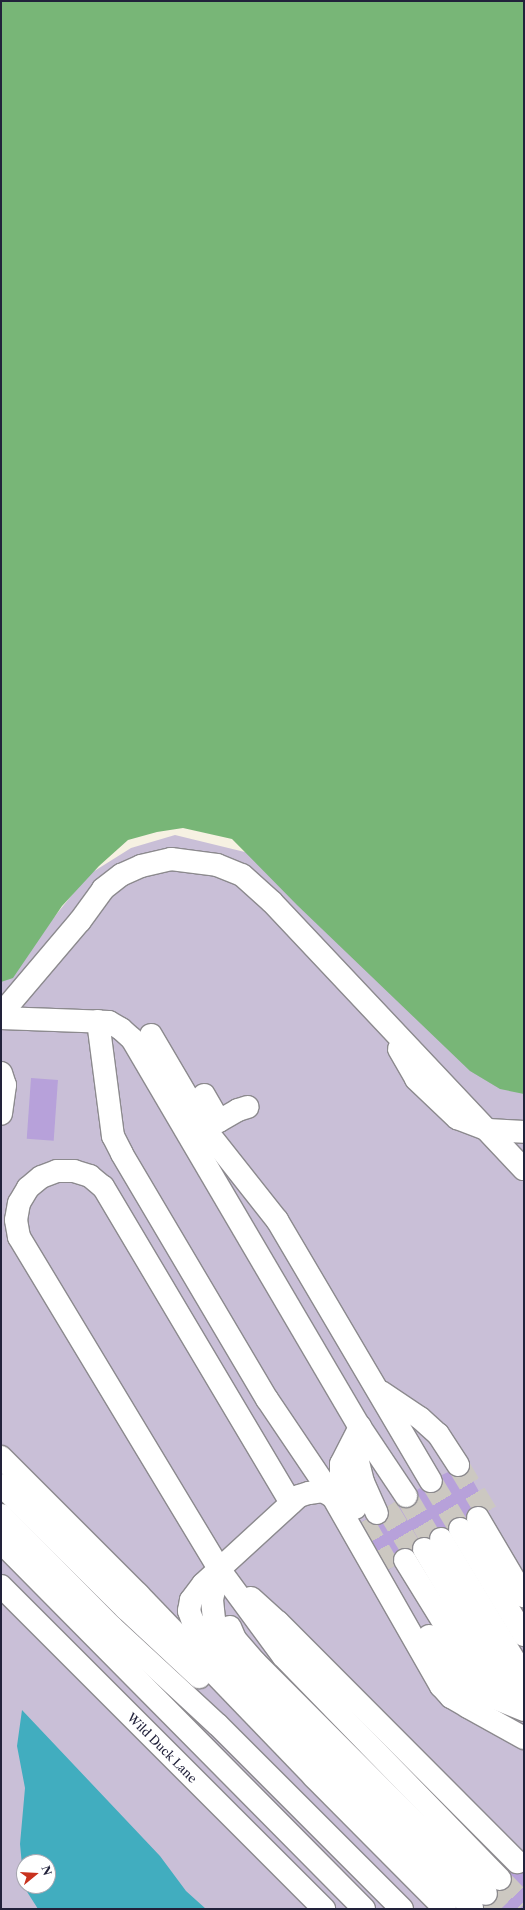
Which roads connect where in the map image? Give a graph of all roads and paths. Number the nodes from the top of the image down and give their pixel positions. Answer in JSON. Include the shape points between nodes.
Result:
{"nodes":[{"id":1,"x":1,"y":1014,"type":"edge"},
{"id":2,"x":1,"y":1018,"type":"edge"},
{"id":3,"x":103,"y":1022,"type":"junction"},
{"id":4,"x":146,"y":1033,"type":"junction"},
{"id":5,"x":1,"y":1073,"type":"edge"},
{"id":6,"x":248,"y":1107,"type":"dead end"},
{"id":7,"x":1,"y":1114,"type":"edge"},
{"id":8,"x":488,"y":1130,"type":"junction"},
{"id":9,"x":524,"y":1132,"type":"edge"},
{"id":10,"x":226,"y":1156,"type":"junction"},
{"id":11,"x":524,"y":1169,"type":"edge"},
{"id":12,"x":376,"y":1388,"type":"junction"},
{"id":13,"x":360,"y":1427,"type":"junction"},
{"id":14,"x":1,"y":1457,"type":"edge"},
{"id":15,"x":1,"y":1484,"type":"edge"},
{"id":16,"x":409,"y":1494,"type":"junction"},
{"id":17,"x":333,"y":1497,"type":"junction"},
{"id":18,"x":291,"y":1503,"type":"junction"},
{"id":19,"x":1,"y":1515,"type":"edge"},
{"id":20,"x":438,"y":1541,"type":"junction"},
{"id":21,"x":1,"y":1542,"type":"edge"},
{"id":22,"x":219,"y":1569,"type":"junction"},
{"id":23,"x":524,"y":1575,"type":"edge"},
{"id":24,"x":1,"y":1586,"type":"edge"},
{"id":25,"x":524,"y":1596,"type":"edge"},
{"id":26,"x":132,"y":1601,"type":"junction"},
{"id":27,"x":524,"y":1618,"type":"edge"},
{"id":28,"x":112,"y":1628,"type":"junction"},
{"id":29,"x":524,"y":1635,"type":"edge"},
{"id":30,"x":524,"y":1656,"type":"edge"},
{"id":31,"x":509,"y":1694,"type":"edge"},
{"id":32,"x":524,"y":1738,"type":"edge"},
{"id":33,"x":489,"y":1889,"type":"edge"},
{"id":34,"x":324,"y":1909,"type":"edge"},
{"id":35,"x":364,"y":1909,"type":"edge"},
{"id":36,"x":386,"y":1909,"type":"edge"},
{"id":37,"x":402,"y":1909,"type":"edge"},
{"id":38,"x":415,"y":1909,"type":"edge"},
{"id":39,"x":430,"y":1909,"type":"edge"},
{"id":40,"x":445,"y":1909,"type":"edge"}],
"edges":[{"from":1,"to":8,"type":"street","via":[[103,890],[127,872],[171,858],[217,865],[242,875],[272,902],[382,1018],[416,1079],[457,1118]]},
{"from":2,"to":3,"type":"street"},
{"from":3,"to":4,"type":"street"},
{"from":3,"to":13,"type":"street","via":[[121,1029],[132,1040]]},
{"from":3,"to":17,"type":"street","via":[[113,1136],[267,1399]]},
{"from":4,"to":6,"type":"street","via":[[158,1038],[177,1052],[219,1121]]},
{"from":4,"to":10,"type":"street","via":[[208,1134]]},
{"from":4,"to":16,"type":"street","via":[[199,1134]]},
{"from":5,"to":7,"type":"street","via":[[4,1085]]},
{"from":8,"to":9,"type":"street"},
{"from":8,"to":11,"type":"street"},
{"from":10,"to":12,"type":"street","via":[[277,1220]]},
{"from":10,"to":16,"type":"street"},
{"from":12,"to":16,"type":"street","via":[[395,1421],[425,1452]]},
{"from":12,"to":16,"type":"street","via":[[420,1418],[438,1434]]},
{"from":13,"to":16,"type":"street","via":[[385,1482]]},
{"from":13,"to":16,"type":"street","via":[[349,1465],[363,1482]]},
{"from":14,"to":26,"type":"street"},
{"from":15,"to":26,"type":"street"},
{"from":17,"to":18,"type":"street","via":[[323,1491],[309,1492]]},
{"from":17,"to":32,"type":"street","via":[[441,1686],[452,1697]]},
{"from":18,"to":22,"type":"street"},
{"from":18,"to":22,"type":"street","via":[[103,1187],[90,1176],[74,1171],[56,1171],[40,1177],[28,1188],[19,1203],[16,1220],[19,1237]]},
{"from":19,"to":28,"type":"street"},
{"from":20,"to":23,"type":"street"},
{"from":20,"to":25,"type":"street"},
{"from":20,"to":27,"type":"street"},
{"from":20,"to":29,"type":"street"},
{"from":20,"to":30,"type":"street"},
{"from":20,"to":31,"type":"street"},
{"from":20,"to":31,"type":"street"},
{"from":20,"to":31,"type":"street","via":[[458,1683]]},
{"from":21,"to":35,"type":"street"},
{"from":22,"to":33,"type":"street","via":[[283,1656]]},
{"from":22,"to":33,"type":"street","via":[[190,1600],[189,1611],[193,1622]]},
{"from":24,"to":34,"type":"street","name":"Wild Duck Lane"},
{"from":26,"to":33,"type":"street","via":[[224,1670]]},
{"from":26,"to":38,"type":"street","via":[[235,1727]]},
{"from":26,"to":39,"type":"street"},
{"from":26,"to":40,"type":"street","via":[[314,1777]]},
{"from":28,"to":36,"type":"street","via":[[232,1756]]},
{"from":28,"to":37,"type":"street","via":[[218,1726]]}]}
